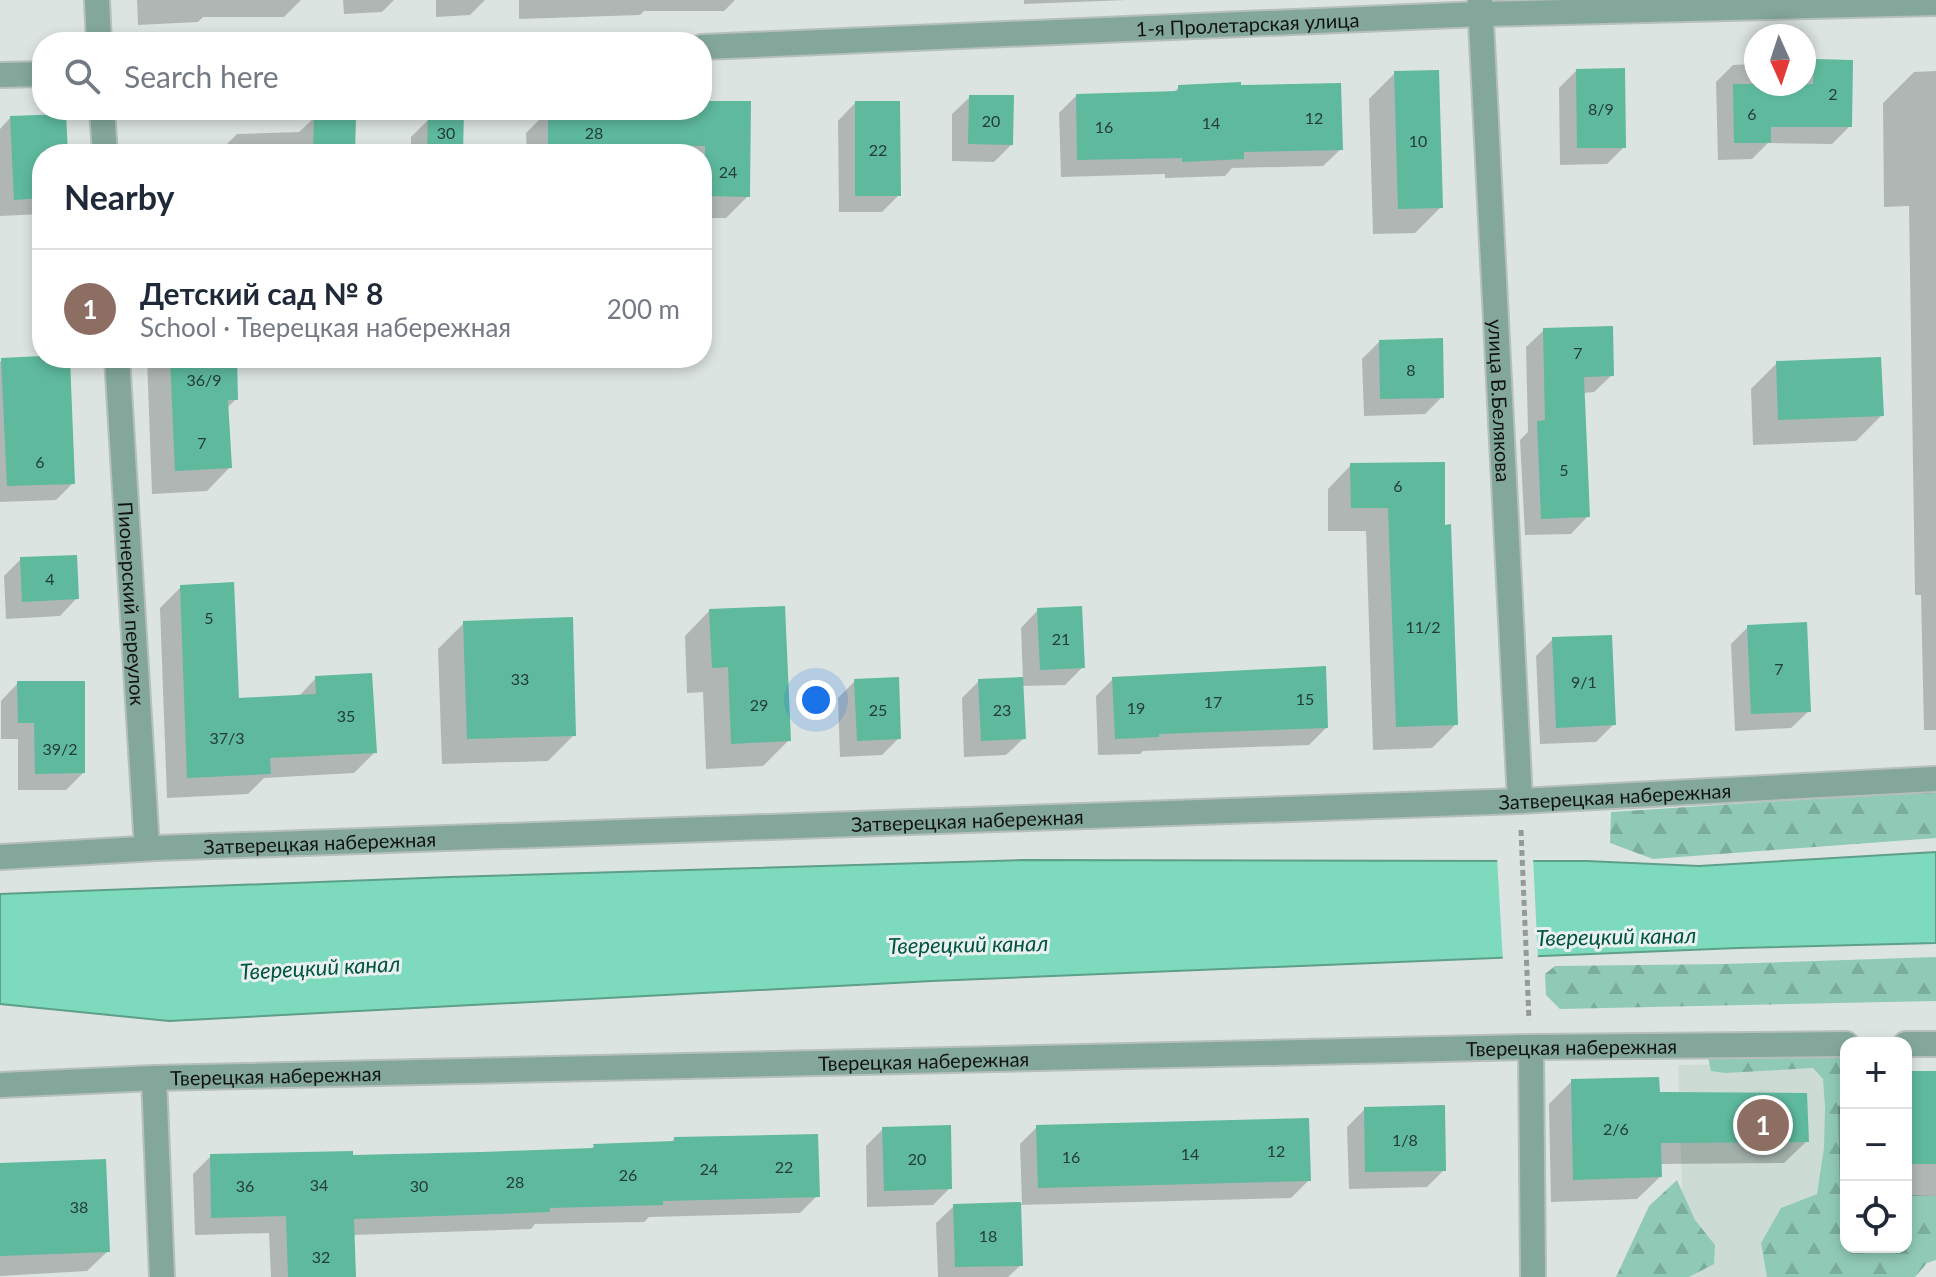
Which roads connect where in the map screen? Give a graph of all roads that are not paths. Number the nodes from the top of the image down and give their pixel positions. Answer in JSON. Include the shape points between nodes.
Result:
{"nodes":[{"id":1,"x":97,"y":0,"type":"edge"},
{"id":2,"x":1936,"y":3,"type":"edge"},
{"id":3,"x":1480,"y":7,"type":"edge"},
{"id":4,"x":99,"y":32,"type":"edge"},
{"id":5,"x":712,"y":46,"type":"edge"},
{"id":6,"x":32,"y":74,"type":"edge"},
{"id":7,"x":0,"y":75,"type":"edge"},
{"id":8,"x":103,"y":120,"type":"edge"},
{"id":9,"x":104,"y":144,"type":"edge"},
{"id":10,"x":118,"y":368,"type":"edge"},
{"id":11,"x":1936,"y":779,"type":"edge"},
{"id":12,"x":1520,"y":801,"type":"junction"},
{"id":13,"x":147,"y":848,"type":"junction"},
{"id":14,"x":0,"y":857,"type":"edge"},
{"id":15,"x":1840,"y":1044,"type":"edge"},
{"id":16,"x":1912,"y":1044,"type":"edge"},
{"id":17,"x":1936,"y":1044,"type":"edge"},
{"id":18,"x":1531,"y":1047,"type":"junction"},
{"id":19,"x":154,"y":1078,"type":"junction"},
{"id":20,"x":0,"y":1085,"type":"edge"},
{"id":21,"x":162,"y":1277,"type":"edge"},
{"id":22,"x":1533,"y":1277,"type":"edge"}],
"edges":[{"from":1,"to":4,"type":"street"},
{"from":2,"to":3,"type":"street","name":"1-я Пролетарская улица"},
{"from":3,"to":5,"type":"street","name":"1-я Пролетарская улица"},
{"from":3,"to":12,"type":"street","name":"улица В.Белякова"},
{"from":6,"to":7,"type":"street"},
{"from":8,"to":9,"type":"street"},
{"from":10,"to":13,"type":"street","name":"Пионерский переулок"},
{"from":11,"to":12,"type":"street","name":"Затверецкая набережная"},
{"from":12,"to":13,"type":"street","name":"Затверецкая набережная"},
{"from":13,"to":14,"type":"street","name":"Затверецкая набережная"},
{"from":15,"to":18,"type":"street","name":"Тверецкая набережная"},
{"from":16,"to":17,"type":"street"},
{"from":18,"to":19,"type":"street","name":"Тверецкая набережная"},
{"from":18,"to":22,"type":"street"},
{"from":19,"to":20,"type":"street","name":"Тверецкая набережная"},
{"from":19,"to":21,"type":"street"}]}
